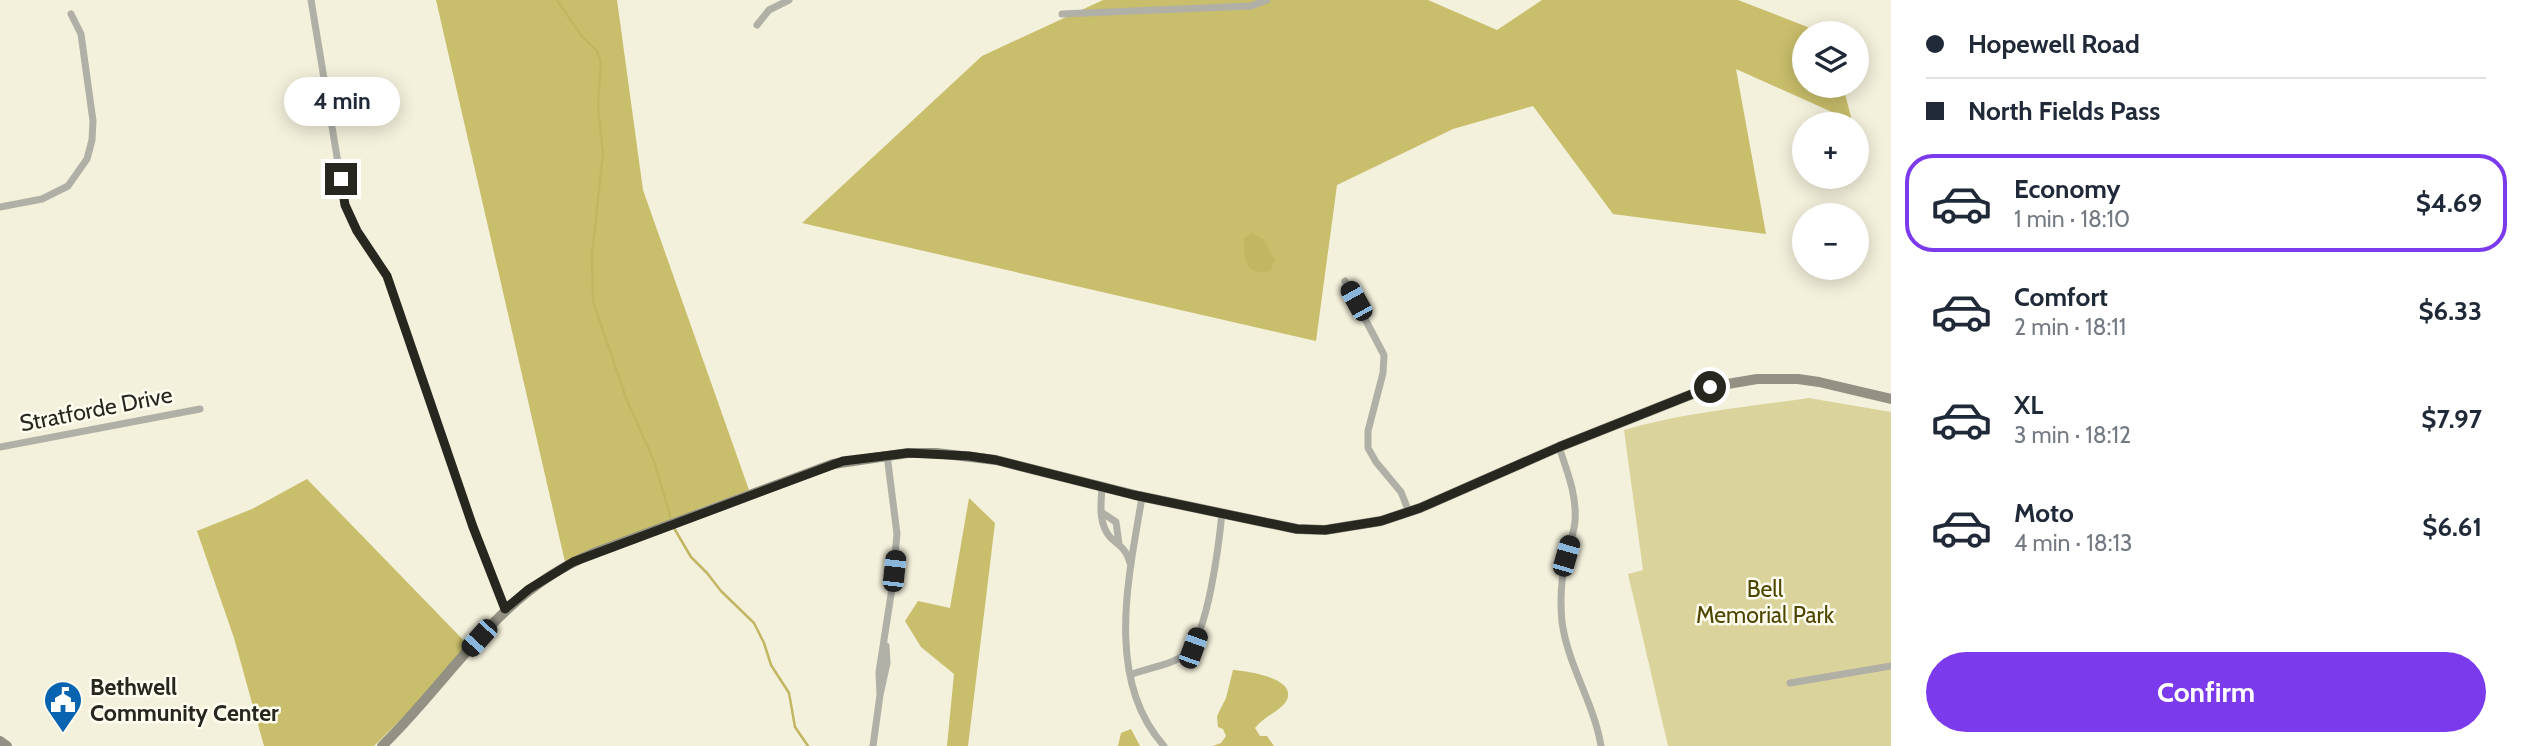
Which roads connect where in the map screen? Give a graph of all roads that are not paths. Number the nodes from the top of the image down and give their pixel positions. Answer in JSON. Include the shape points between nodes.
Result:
{"nodes":[{"id":1,"x":311,"y":0,"type":"edge"},
{"id":2,"x":789,"y":0,"type":"edge"},
{"id":3,"x":1267,"y":0,"type":"edge"},
{"id":4,"x":71,"y":14,"type":"dead end"},
{"id":5,"x":1062,"y":14,"type":"dead end"},
{"id":6,"x":757,"y":25,"type":"dead end"},
{"id":7,"x":0,"y":207,"type":"edge"},
{"id":8,"x":1345,"y":281,"type":"dead end"},
{"id":9,"x":1891,"y":399,"type":"edge"},
{"id":10,"x":200,"y":409,"type":"dead end"},
{"id":11,"x":0,"y":447,"type":"edge"},
{"id":12,"x":1559,"y":447,"type":"junction"},
{"id":13,"x":887,"y":455,"type":"junction"},
{"id":14,"x":1102,"y":487,"type":"junction"},
{"id":15,"x":1142,"y":497,"type":"junction"},
{"id":16,"x":1101,"y":512,"type":"junction"},
{"id":17,"x":1409,"y":512,"type":"junction"},
{"id":18,"x":1222,"y":513,"type":"junction"},
{"id":19,"x":1119,"y":544,"type":"junction"},
{"id":20,"x":1131,"y":571,"type":"junction"},
{"id":21,"x":505,"y":609,"type":"junction"},
{"id":22,"x":1891,"y":666,"type":"edge"},
{"id":23,"x":1130,"y":675,"type":"junction"},
{"id":24,"x":1790,"y":683,"type":"dead end"},
{"id":25,"x":382,"y":746,"type":"edge"},
{"id":26,"x":873,"y":746,"type":"edge"},
{"id":27,"x":1164,"y":746,"type":"edge"},
{"id":28,"x":1601,"y":746,"type":"edge"}],
"edges":[{"from":1,"to":21,"type":"street","via":[[345,205],[387,276]]},
{"from":2,"to":6,"type":"street","via":[[769,10]]},
{"from":3,"to":5,"type":"street","via":[[1251,6]]},
{"from":4,"to":7,"type":"street","via":[[81,34],[93,121],[87,159],[68,186],[42,199]]},
{"from":8,"to":17,"type":"street","via":[[1384,355],[1368,448],[1401,492]]},
{"from":9,"to":12,"type":"street","via":[[1798,379],[1739,381],[1684,396]]},
{"from":10,"to":11,"type":"street","name":"Stratforde Drive"},
{"from":12,"to":17,"type":"street"},
{"from":12,"to":28,"type":"street","via":[[1575,510],[1562,579],[1563,624]]},
{"from":13,"to":14,"type":"street","via":[[936,453],[996,460]]},
{"from":13,"to":21,"type":"street","via":[[833,464],[591,554],[556,571]]},
{"from":13,"to":26,"type":"street","via":[[897,534],[885,642],[887,663]]},
{"from":14,"to":15,"type":"street"},
{"from":14,"to":16,"type":"street"},
{"from":15,"to":18,"type":"street"},
{"from":15,"to":20,"type":"street"},
{"from":16,"to":19,"type":"street","via":[[1102,524]]},
{"from":16,"to":19,"type":"street","via":[[1116,522]]},
{"from":17,"to":18,"type":"street","via":[[1325,530],[1297,529]]},
{"from":18,"to":23,"type":"street","via":[[1214,572],[1193,648],[1183,657]]},
{"from":19,"to":20,"type":"street","via":[[1128,554]]},
{"from":20,"to":23,"type":"street","via":[[1124,642]]},
{"from":21,"to":25,"type":"street"},
{"from":22,"to":24,"type":"street"},
{"from":23,"to":27,"type":"street","via":[[1144,716]]}]}
